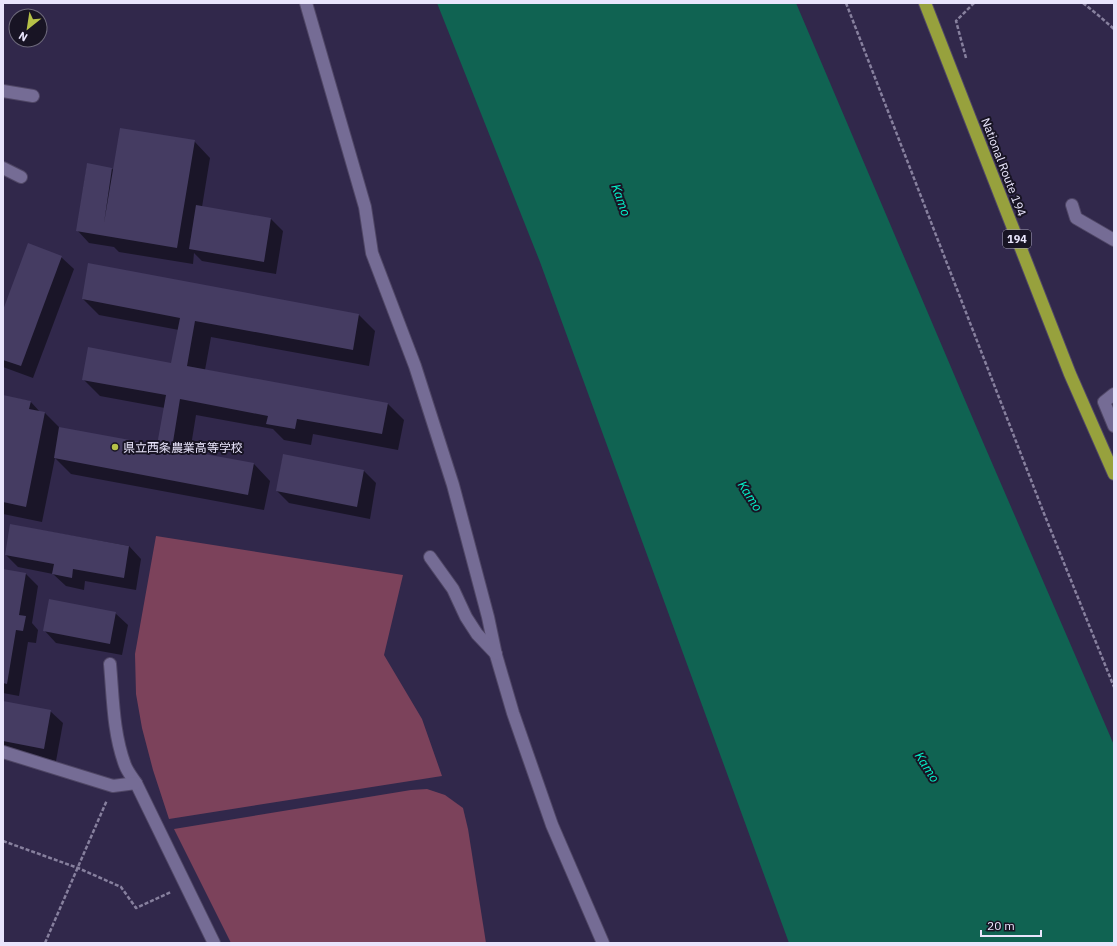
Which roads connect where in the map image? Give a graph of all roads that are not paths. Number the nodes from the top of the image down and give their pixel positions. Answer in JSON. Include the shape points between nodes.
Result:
{"nodes":[{"id":1,"x":306,"y":3,"type":"edge"},
{"id":2,"x":925,"y":3,"type":"edge"},
{"id":3,"x":3,"y":92,"type":"edge"},
{"id":4,"x":33,"y":96,"type":"dead end"},
{"id":5,"x":3,"y":168,"type":"edge"},
{"id":6,"x":21,"y":177,"type":"dead end"},
{"id":7,"x":1072,"y":204,"type":"dead end"},
{"id":8,"x":1114,"y":240,"type":"edge"},
{"id":9,"x":1114,"y":394,"type":"edge"},
{"id":10,"x":1114,"y":426,"type":"edge"},
{"id":11,"x":1114,"y":473,"type":"edge"},
{"id":12,"x":430,"y":558,"type":"dead end"},
{"id":13,"x":496,"y":655,"type":"junction"},
{"id":14,"x":110,"y":664,"type":"dead end"},
{"id":15,"x":3,"y":752,"type":"edge"},
{"id":16,"x":136,"y":783,"type":"junction"},
{"id":17,"x":214,"y":943,"type":"edge"},
{"id":18,"x":603,"y":943,"type":"edge"}],
"edges":[{"from":1,"to":13,"type":"street","via":[[365,207],[372,253],[415,366],[453,485]]},
{"from":2,"to":11,"type":"highway","name":"National Route 194","number":"194","via":[[1070,374]]},
{"from":3,"to":4,"type":"street"},
{"from":5,"to":6,"type":"street"},
{"from":7,"to":8,"type":"street","via":[[1076,218]]},
{"from":9,"to":10,"type":"street","via":[[1104,402]]},
{"from":12,"to":13,"type":"street","via":[[453,589],[477,634]]},
{"from":13,"to":18,"type":"street","via":[[513,713],[552,825]]},
{"from":14,"to":16,"type":"street","via":[[119,742],[125,765]]},
{"from":15,"to":16,"type":"street","via":[[113,786]]},
{"from":16,"to":17,"type":"street"}]}
